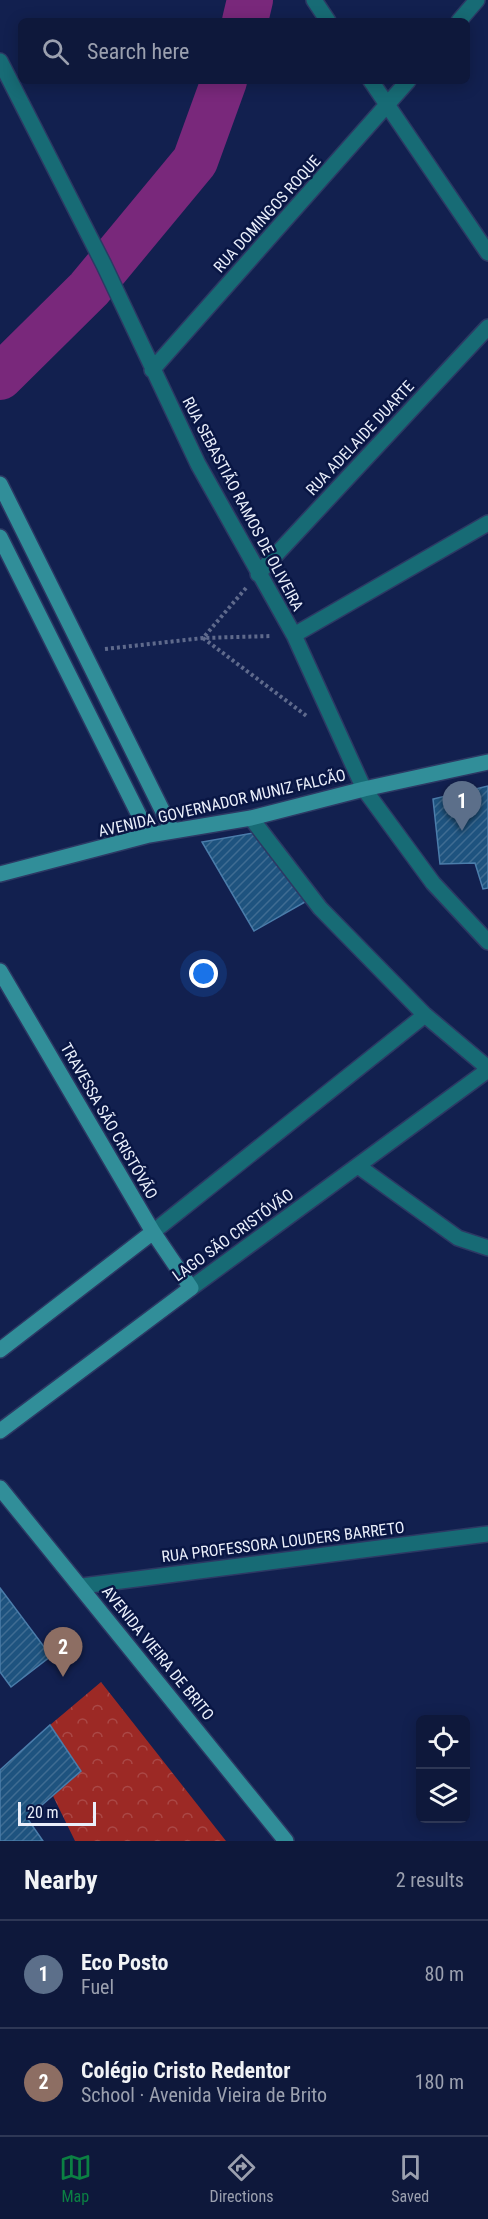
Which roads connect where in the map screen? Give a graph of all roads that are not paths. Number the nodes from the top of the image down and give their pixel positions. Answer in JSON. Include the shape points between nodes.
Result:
{"nodes":[{"id":1,"x":314,"y":0,"type":"edge"},
{"id":2,"x":477,"y":0,"type":"edge"},
{"id":3,"x":326,"y":18,"type":"edge"},
{"id":4,"x":462,"y":18,"type":"edge"},
{"id":5,"x":0,"y":61,"type":"edge"},
{"id":6,"x":372,"y":84,"type":"edge"},
{"id":7,"x":406,"y":84,"type":"edge"},
{"id":8,"x":388,"y":105,"type":"junction"},
{"id":9,"x":488,"y":253,"type":"edge"},
{"id":10,"x":488,"y":327,"type":"edge"},
{"id":11,"x":152,"y":370,"type":"junction"},
{"id":12,"x":0,"y":484,"type":"edge"},
{"id":13,"x":488,"y":523,"type":"edge"},
{"id":14,"x":0,"y":537,"type":"edge"},
{"id":15,"x":258,"y":574,"type":"junction"},
{"id":16,"x":294,"y":635,"type":"junction"},
{"id":17,"x":488,"y":762,"type":"edge"},
{"id":18,"x":364,"y":789,"type":"junction"},
{"id":19,"x":251,"y":818,"type":"junction"},
{"id":20,"x":172,"y":830,"type":"junction"},
{"id":21,"x":149,"y":835,"type":"junction"},
{"id":22,"x":0,"y":874,"type":"edge"},
{"id":23,"x":488,"y":942,"type":"edge"},
{"id":24,"x":0,"y":971,"type":"edge"},
{"id":25,"x":425,"y":1015,"type":"junction"},
{"id":26,"x":488,"y":1069,"type":"edge"},
{"id":27,"x":358,"y":1166,"type":"junction"},
{"id":28,"x":153,"y":1232,"type":"junction"},
{"id":29,"x":488,"y":1248,"type":"edge"},
{"id":30,"x":191,"y":1288,"type":"junction"},
{"id":31,"x":0,"y":1350,"type":"edge"},
{"id":32,"x":0,"y":1431,"type":"edge"},
{"id":33,"x":0,"y":1488,"type":"edge"},
{"id":34,"x":488,"y":1534,"type":"edge"},
{"id":35,"x":82,"y":1586,"type":"junction"},
{"id":36,"x":286,"y":1841,"type":"edge"}],
"edges":[{"from":1,"to":3,"type":"street"},
{"from":2,"to":4,"type":"street"},
{"from":5,"to":11,"type":"street","name":"RUA SEBASTIÃO RAMOS DE OLIVEIRA"},
{"from":6,"to":8,"type":"street"},
{"from":7,"to":8,"type":"street","name":"RUA DOMINGOS ROQUE"},
{"from":8,"to":9,"type":"street"},
{"from":8,"to":11,"type":"street","name":"RUA DOMINGOS ROQUE"},
{"from":10,"to":15,"type":"street","name":"RUA ADELAIDE DUARTE"},
{"from":11,"to":15,"type":"street","name":"RUA SEBASTIÃO RAMOS DE OLIVEIRA"},
{"from":12,"to":20,"type":"street"},
{"from":13,"to":16,"type":"street"},
{"from":14,"to":21,"type":"street"},
{"from":15,"to":16,"type":"street","name":"RUA SEBASTIÃO RAMOS DE OLIVEIRA"},
{"from":16,"to":18,"type":"street","name":"RUA SEBASTIÃO RAMOS DE OLIVEIRA"},
{"from":17,"to":18,"type":"street","name":"AVENIDA GOVERNADOR MUNIZ FALCÃO"},
{"from":18,"to":19,"type":"street","name":"AVENIDA GOVERNADOR MUNIZ FALCÃO"},
{"from":18,"to":23,"type":"street","name":"RUA SEBASTIÃO RAMOS DE OLIVEIRA","via":[[433,883]]},
{"from":19,"to":20,"type":"street","name":"AVENIDA GOVERNADOR MUNIZ FALCÃO"},
{"from":19,"to":25,"type":"street","via":[[320,908]]},
{"from":20,"to":21,"type":"street","name":"AVENIDA GOVERNADOR MUNIZ FALCÃO"},
{"from":21,"to":22,"type":"street","name":"AVENIDA GOVERNADOR MUNIZ FALCÃO"},
{"from":24,"to":28,"type":"street","name":"TRAVESSA SÃO CRISTÓVÃO"},
{"from":25,"to":26,"type":"street"},
{"from":25,"to":28,"type":"street"},
{"from":26,"to":27,"type":"street","name":"LAGO SÃO CRISTÓVÃO"},
{"from":27,"to":29,"type":"street","via":[[458,1238]]},
{"from":27,"to":30,"type":"street","name":"LAGO SÃO CRISTÓVÃO"},
{"from":28,"to":30,"type":"street","name":"TRAVESSA SÃO CRISTÓVÃO"},
{"from":28,"to":31,"type":"street"},
{"from":30,"to":32,"type":"street","name":"LAGO SÃO CRISTÓVÃO"},
{"from":33,"to":35,"type":"street","name":"AVENIDA VIEIRA DE BRITO"},
{"from":34,"to":35,"type":"street","name":"RUA PROFESSORA LOUDERS BARRETO"},
{"from":35,"to":36,"type":"street","name":"AVENIDA VIEIRA DE BRITO"}]}
